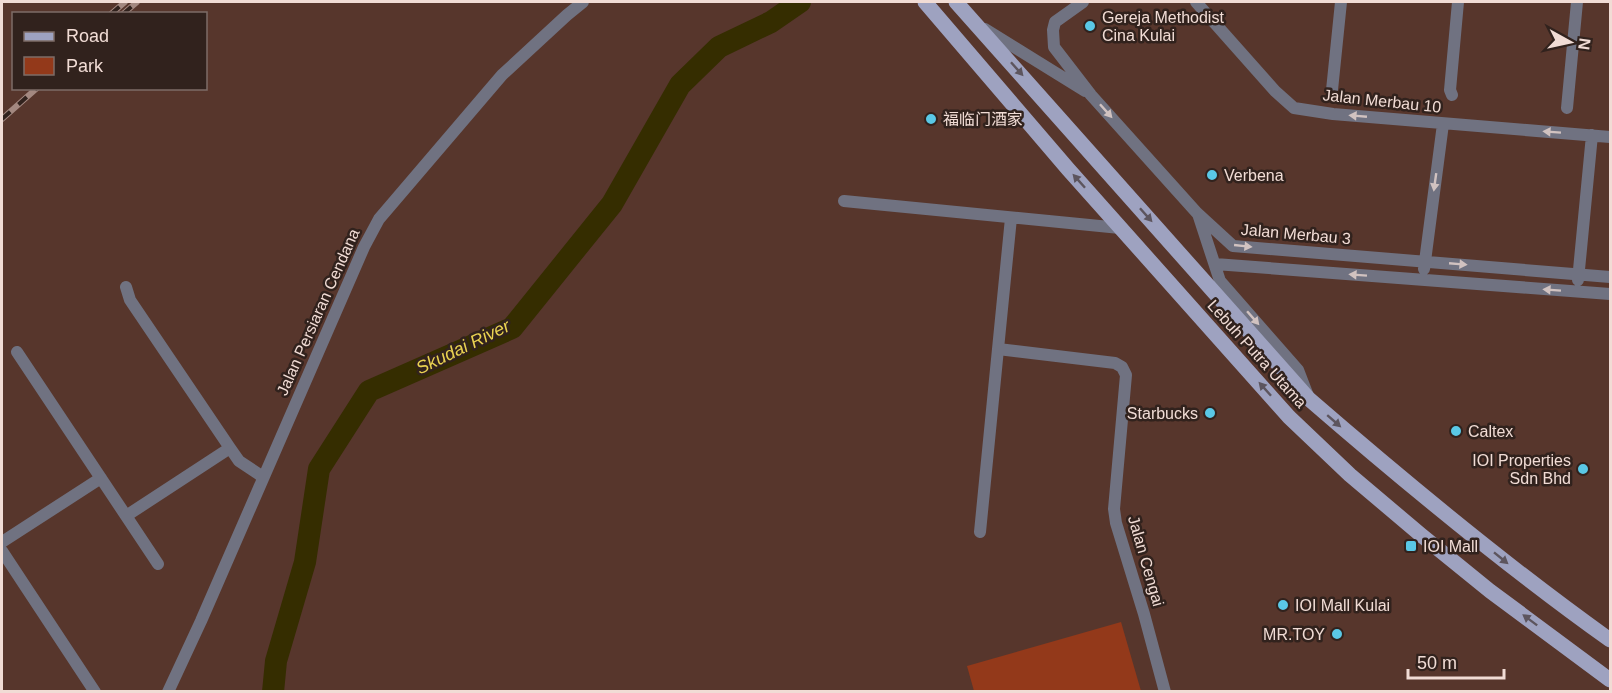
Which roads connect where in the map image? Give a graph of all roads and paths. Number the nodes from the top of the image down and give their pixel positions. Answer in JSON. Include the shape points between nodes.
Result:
{"nodes":[{"id":1,"x":583,"y":2,"type":"edge"},
{"id":2,"x":925,"y":2,"type":"edge"},
{"id":3,"x":1083,"y":2,"type":"edge"},
{"id":4,"x":1196,"y":2,"type":"edge"},
{"id":5,"x":1341,"y":2,"type":"edge"},
{"id":6,"x":1458,"y":2,"type":"edge"},
{"id":7,"x":1577,"y":2,"type":"edge"},
{"id":8,"x":959,"y":6,"type":"edge"},
{"id":9,"x":976,"y":24,"type":"junction"},
{"id":10,"x":1332,"y":90,"type":"dead end"},
{"id":11,"x":1091,"y":95,"type":"junction"},
{"id":12,"x":1452,"y":95,"type":"dead end"},
{"id":13,"x":1566,"y":108,"type":"dead end"},
{"id":14,"x":1443,"y":124,"type":"junction"},
{"id":15,"x":1592,"y":135,"type":"junction"},
{"id":16,"x":1611,"y":137,"type":"edge"},
{"id":17,"x":844,"y":201,"type":"dead end"},
{"id":18,"x":1197,"y":213,"type":"junction"},
{"id":19,"x":1011,"y":218,"type":"junction"},
{"id":20,"x":1120,"y":228,"type":"junction"},
{"id":21,"x":1425,"y":262,"type":"junction"},
{"id":22,"x":1215,"y":264,"type":"junction"},
{"id":23,"x":1579,"y":274,"type":"junction"},
{"id":24,"x":1611,"y":277,"type":"edge"},
{"id":25,"x":1423,"y":280,"type":"junction"},
{"id":26,"x":126,"y":287,"type":"dead end"},
{"id":27,"x":1577,"y":292,"type":"junction"},
{"id":28,"x":1611,"y":294,"type":"edge"},
{"id":29,"x":998,"y":349,"type":"junction"},
{"id":30,"x":17,"y":351,"type":"dead end"},
{"id":31,"x":1309,"y":399,"type":"junction"},
{"id":32,"x":230,"y":448,"type":"junction"},
{"id":33,"x":263,"y":477,"type":"junction"},
{"id":34,"x":101,"y":478,"type":"junction"},
{"id":35,"x":126,"y":516,"type":"junction"},
{"id":36,"x":980,"y":532,"type":"dead end"},
{"id":37,"x":2,"y":542,"type":"edge"},
{"id":38,"x":2,"y":551,"type":"edge"},
{"id":39,"x":158,"y":564,"type":"dead end"},
{"id":40,"x":1611,"y":640,"type":"edge"},
{"id":41,"x":1611,"y":680,"type":"edge"},
{"id":42,"x":95,"y":692,"type":"edge"},
{"id":43,"x":168,"y":692,"type":"edge"},
{"id":44,"x":1165,"y":692,"type":"edge"}],
"edges":[{"from":1,"to":33,"type":"street","name":"Jalan Persiaran Cendana","via":[[502,75],[380,219],[364,247]]},
{"from":20,"to":2,"type":"main road","name":"Lebuh Putra Utama","one_way":true},
{"from":3,"to":11,"type":"street","name":"Jalan Merbau 3","via":[[1055,22],[1053,40],[1054,47]]},
{"from":14,"to":4,"type":"street","name":"Jalan Merbau 10","one_way":true,"via":[[1294,108]]},
{"from":5,"to":10,"type":"street"},
{"from":6,"to":12,"type":"street"},
{"from":7,"to":13,"type":"street"},
{"from":8,"to":9,"type":"main road","name":"Lebuh Putra Utama"},
{"from":9,"to":11,"type":"street"},
{"from":9,"to":31,"type":"main road","name":"Lebuh Putra Utama","one_way":true},
{"from":11,"to":18,"type":"street","name":"Jalan Merbau 3","one_way":true},
{"from":15,"to":14,"type":"street","name":"Jalan Merbau 10","one_way":true},
{"from":14,"to":21,"type":"street","one_way":true},
{"from":15,"to":16,"type":"street","name":"Jalan Merbau 10"},
{"from":15,"to":23,"type":"street"},
{"from":17,"to":19,"type":"street"},
{"from":18,"to":21,"type":"street","name":"Jalan Merbau 3","one_way":true,"via":[[1233,246]]},
{"from":18,"to":22,"type":"street"},
{"from":19,"to":20,"type":"street"},
{"from":19,"to":29,"type":"street"},
{"from":41,"to":20,"type":"main road","name":"Lebuh Putra Utama","one_way":true,"via":[[1490,591],[1350,475],[1289,417]]},
{"from":21,"to":23,"type":"street","name":"Jalan Merbau 3","one_way":true},
{"from":21,"to":25,"type":"street"},
{"from":25,"to":22,"type":"street","one_way":true},
{"from":22,"to":31,"type":"street","one_way":true,"via":[[1220,281],[1298,370]]},
{"from":23,"to":24,"type":"street","name":"Jalan Merbau 3"},
{"from":23,"to":27,"type":"street"},
{"from":27,"to":25,"type":"street","one_way":true},
{"from":26,"to":32,"type":"street","via":[[130,300]]},
{"from":27,"to":28,"type":"street"},
{"from":29,"to":36,"type":"street"},
{"from":29,"to":44,"type":"street","name":"Jalan Cengai","via":[[1115,363],[1126,375],[1114,509]]},
{"from":30,"to":34,"type":"street"},
{"from":31,"to":40,"type":"main road","name":"Lebuh Putra Utama","one_way":true,"via":[[1542,591]]},
{"from":32,"to":33,"type":"street","via":[[239,461]]},
{"from":32,"to":35,"type":"street"},
{"from":33,"to":43,"type":"street","name":"Jalan Persiaran Cendana"},
{"from":34,"to":35,"type":"street"},
{"from":34,"to":37,"type":"street"},
{"from":35,"to":39,"type":"street"},
{"from":38,"to":42,"type":"street"}]}
